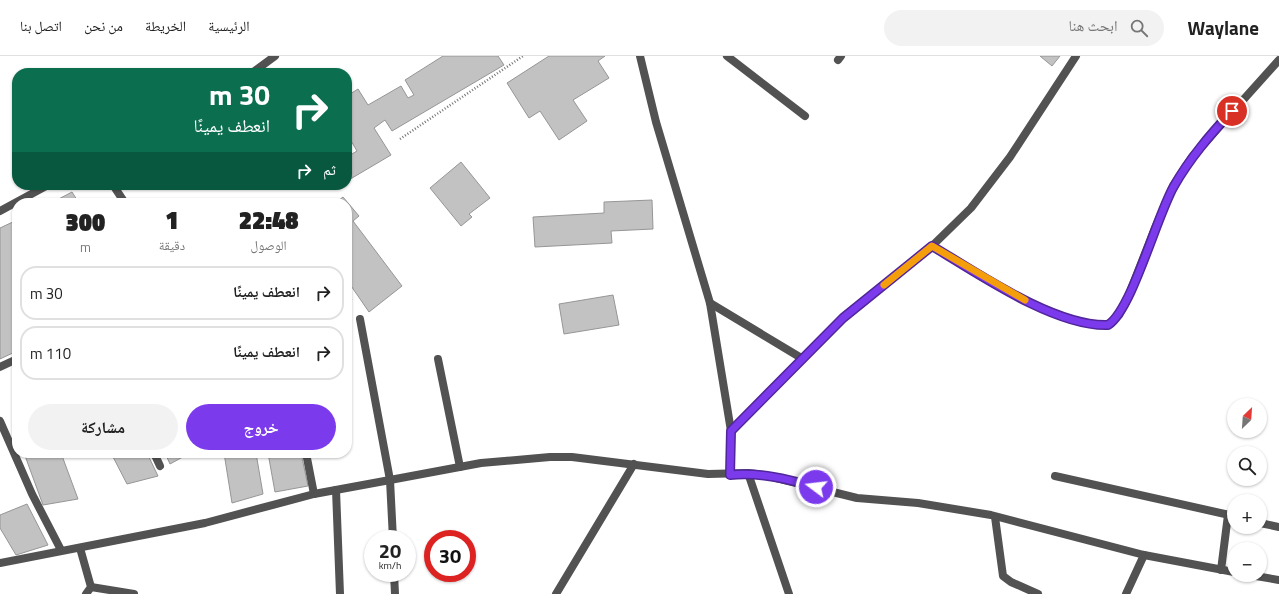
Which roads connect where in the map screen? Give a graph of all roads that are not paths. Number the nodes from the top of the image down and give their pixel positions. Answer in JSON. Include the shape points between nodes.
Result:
{"nodes":[{"id":1,"x":275,"y":56,"type":"edge"},
{"id":2,"x":640,"y":56,"type":"edge"},
{"id":3,"x":727,"y":56,"type":"edge"},
{"id":4,"x":1076,"y":56,"type":"edge"},
{"id":5,"x":1279,"y":60,"type":"edge"},
{"id":6,"x":259,"y":68,"type":"edge"},
{"id":7,"x":806,"y":116,"type":"dead end"},
{"id":8,"x":39,"y":190,"type":"edge"},
{"id":9,"x":25,"y":198,"type":"edge"},
{"id":10,"x":12,"y":205,"type":"edge"},
{"id":11,"x":0,"y":212,"type":"edge"},
{"id":12,"x":932,"y":246,"type":"junction"},
{"id":13,"x":710,"y":303,"type":"junction"},
{"id":14,"x":360,"y":319,"type":"dead end"},
{"id":15,"x":803,"y":358,"type":"junction"},
{"id":16,"x":438,"y":359,"type":"dead end"},
{"id":17,"x":12,"y":361,"type":"edge"},
{"id":18,"x":0,"y":367,"type":"edge"},
{"id":19,"x":0,"y":421,"type":"edge"},
{"id":20,"x":731,"y":431,"type":"junction"},
{"id":21,"x":12,"y":448,"type":"edge"},
{"id":22,"x":16,"y":458,"type":"edge"},
{"id":23,"x":156,"y":458,"type":"edge"},
{"id":24,"x":307,"y":458,"type":"edge"},
{"id":25,"x":634,"y":464,"type":"junction"},
{"id":26,"x":160,"y":466,"type":"dead end"},
{"id":27,"x":460,"y":467,"type":"junction"},
{"id":28,"x":748,"y":473,"type":"junction"},
{"id":29,"x":730,"y":475,"type":"junction"},
{"id":30,"x":1055,"y":476,"type":"dead end"},
{"id":31,"x":390,"y":480,"type":"junction"},
{"id":32,"x":336,"y":490,"type":"junction"},
{"id":33,"x":314,"y":494,"type":"junction"},
{"id":34,"x":1227,"y":515,"type":"edge"},
{"id":35,"x":994,"y":517,"type":"junction"},
{"id":36,"x":1267,"y":524,"type":"edge"},
{"id":37,"x":1279,"y":527,"type":"edge"},
{"id":38,"x":392,"y":530,"type":"edge"},
{"id":39,"x":1228,"y":534,"type":"edge"},
{"id":40,"x":80,"y":548,"type":"junction"},
{"id":41,"x":61,"y":550,"type":"junction"},
{"id":42,"x":1144,"y":555,"type":"junction"},
{"id":43,"x":0,"y":563,"type":"edge"},
{"id":44,"x":1221,"y":570,"type":"junction"},
{"id":45,"x":1227,"y":571,"type":"edge"},
{"id":46,"x":1267,"y":578,"type":"edge"},
{"id":47,"x":1279,"y":580,"type":"edge"},
{"id":48,"x":394,"y":582,"type":"edge"},
{"id":49,"x":89,"y":590,"type":"edge"},
{"id":50,"x":134,"y":594,"type":"edge"},
{"id":51,"x":340,"y":594,"type":"edge"},
{"id":52,"x":395,"y":594,"type":"edge"},
{"id":53,"x":556,"y":594,"type":"edge"},
{"id":54,"x":789,"y":594,"type":"edge"},
{"id":55,"x":1038,"y":594,"type":"edge"},
{"id":56,"x":1126,"y":594,"type":"edge"}],
"edges":[{"from":1,"to":6,"type":"street"},
{"from":2,"to":13,"type":"street","via":[[656,122]]},
{"from":3,"to":7,"type":"street"},
{"from":4,"to":12,"type":"street","via":[[988,188]]},
{"from":5,"to":12,"type":"street","via":[[1201,145],[1177,180],[1126,302],[1119,315],[1108,325],[1082,322],[1034,305]]},
{"from":8,"to":9,"type":"street"},
{"from":10,"to":11,"type":"street"},
{"from":12,"to":15,"type":"street","via":[[843,318]]},
{"from":13,"to":15,"type":"street"},
{"from":13,"to":20,"type":"street"},
{"from":14,"to":31,"type":"street"},
{"from":15,"to":20,"type":"street"},
{"from":16,"to":27,"type":"street"},
{"from":17,"to":18,"type":"street"},
{"from":19,"to":21,"type":"street"},
{"from":20,"to":29,"type":"street"},
{"from":22,"to":41,"type":"street"},
{"from":23,"to":26,"type":"street"},
{"from":24,"to":33,"type":"street"},
{"from":25,"to":27,"type":"street","via":[[587,458],[550,457]]},
{"from":25,"to":29,"type":"street"},
{"from":25,"to":53,"type":"street"},
{"from":27,"to":31,"type":"street"},
{"from":28,"to":29,"type":"street"},
{"from":28,"to":35,"type":"street","via":[[786,479],[857,498],[918,503]]},
{"from":28,"to":54,"type":"street"},
{"from":30,"to":34,"type":"street"},
{"from":31,"to":32,"type":"street"},
{"from":31,"to":38,"type":"street"},
{"from":32,"to":33,"type":"street"},
{"from":32,"to":51,"type":"street"},
{"from":33,"to":40,"type":"street","via":[[205,523]]},
{"from":35,"to":42,"type":"street"},
{"from":35,"to":55,"type":"street","via":[[1003,576]]},
{"from":36,"to":37,"type":"street"},
{"from":39,"to":44,"type":"street"},
{"from":40,"to":41,"type":"street"},
{"from":40,"to":49,"type":"street"},
{"from":41,"to":43,"type":"street"},
{"from":42,"to":44,"type":"street"},
{"from":42,"to":56,"type":"street"},
{"from":44,"to":45,"type":"street"},
{"from":46,"to":47,"type":"street"},
{"from":48,"to":52,"type":"street"},
{"from":49,"to":50,"type":"street"}]}
